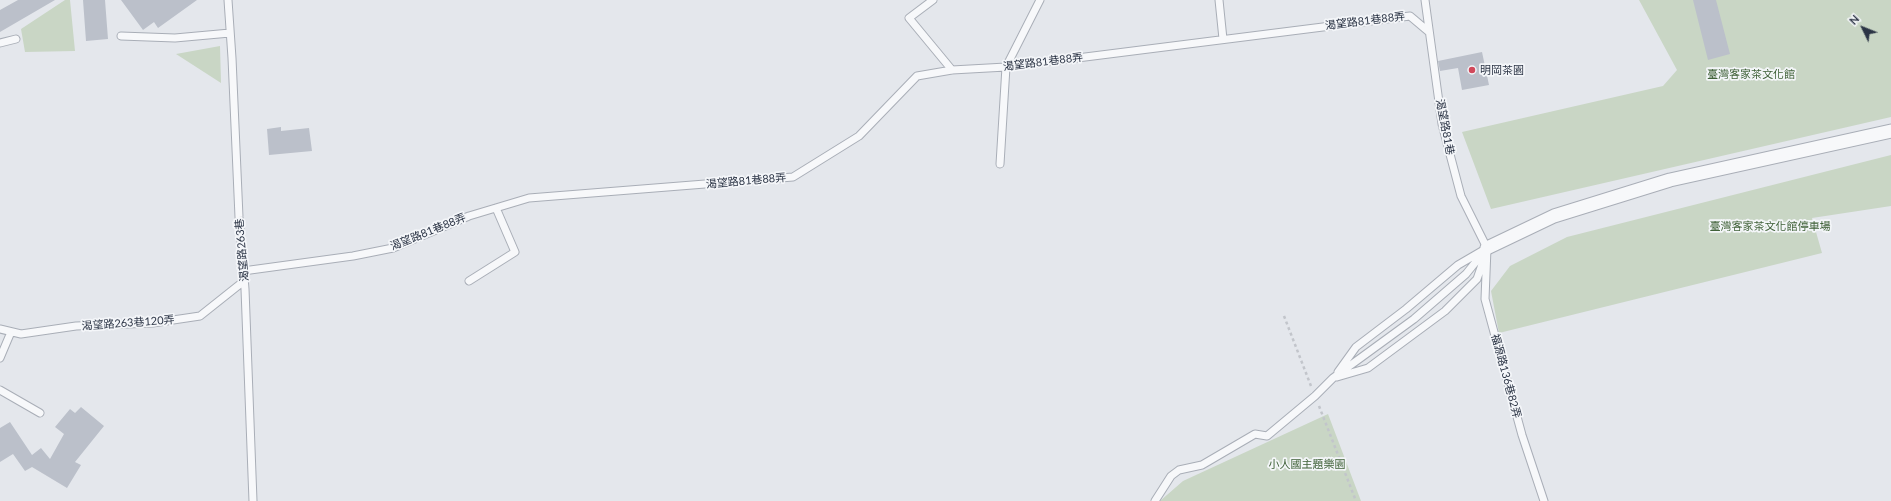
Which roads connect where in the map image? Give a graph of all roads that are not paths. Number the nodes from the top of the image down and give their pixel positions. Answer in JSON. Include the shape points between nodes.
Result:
{"nodes":[{"id":1,"x":228,"y":0,"type":"edge"},
{"id":2,"x":933,"y":0,"type":"edge"},
{"id":3,"x":1040,"y":0,"type":"edge"},
{"id":4,"x":1219,"y":0,"type":"edge"},
{"id":5,"x":1425,"y":0,"type":"edge"},
{"id":6,"x":1429,"y":32,"type":"junction"},
{"id":7,"x":230,"y":33,"type":"junction"},
{"id":8,"x":121,"y":36,"type":"dead end"},
{"id":9,"x":16,"y":39,"type":"dead end"},
{"id":10,"x":1224,"y":39,"type":"junction"},
{"id":11,"x":0,"y":43,"type":"edge"},
{"id":12,"x":1006,"y":67,"type":"junction"},
{"id":13,"x":952,"y":70,"type":"junction"},
{"id":14,"x":1891,"y":131,"type":"edge"},
{"id":15,"x":1000,"y":164,"type":"dead end"},
{"id":16,"x":496,"y":208,"type":"junction"},
{"id":17,"x":1487,"y":248,"type":"junction"},
{"id":18,"x":243,"y":271,"type":"junction"},
{"id":19,"x":244,"y":281,"type":"junction"},
{"id":20,"x":469,"y":281,"type":"dead end"},
{"id":21,"x":0,"y":329,"type":"edge"},
{"id":22,"x":11,"y":332,"type":"junction"},
{"id":23,"x":0,"y":358,"type":"edge"},
{"id":24,"x":1333,"y":378,"type":"junction"},
{"id":25,"x":0,"y":390,"type":"edge"},
{"id":26,"x":40,"y":413,"type":"dead end"},
{"id":27,"x":253,"y":501,"type":"edge"},
{"id":28,"x":1155,"y":501,"type":"edge"},
{"id":29,"x":1544,"y":501,"type":"edge"}],
"edges":[{"from":1,"to":7,"type":"lane","name":"渴望路263巷"},
{"from":2,"to":13,"type":"lane","via":[[909,18]]},
{"from":3,"to":12,"type":"lane"},
{"from":4,"to":10,"type":"lane"},
{"from":5,"to":6,"type":"lane","name":"渴望路81巷"},
{"from":6,"to":10,"type":"lane","name":"渴望路81巷88弄","via":[[1410,16]]},
{"from":6,"to":17,"type":"lane","name":"渴望路81巷","via":[[1442,124],[1461,196]]},
{"from":7,"to":8,"type":"lane","via":[[175,38]]},
{"from":7,"to":18,"type":"lane","name":"渴望路263巷"},
{"from":9,"to":11,"type":"lane"},
{"from":10,"to":12,"type":"lane","name":"渴望路81巷88弄"},
{"from":12,"to":13,"type":"lane","name":"渴望路81巷88弄"},
{"from":12,"to":15,"type":"lane"},
{"from":13,"to":16,"type":"lane","name":"渴望路81巷88弄","via":[[917,76],[859,136],[794,177],[529,198]]},
{"from":14,"to":17,"type":"street","via":[[1670,180],[1554,216]]},
{"from":16,"to":18,"type":"lane","name":"渴望路81巷88弄","via":[[469,216],[393,248]]},
{"from":16,"to":20,"type":"lane","via":[[515,252]]},
{"from":17,"to":24,"type":"lane","via":[[1466,274],[1425,309]]},
{"from":17,"to":24,"type":"lane","via":[[1458,265],[1356,347]]},
{"from":17,"to":24,"type":"lane","via":[[1477,279],[1445,311],[1368,368]]},
{"from":17,"to":29,"type":"lane","name":"福源路136巷82弄","via":[[1485,299],[1522,435]]},
{"from":18,"to":19,"type":"lane","name":"渴望路263巷"},
{"from":19,"to":22,"type":"lane","name":"渴望路263巷120弄","via":[[200,316],[152,323],[76,326],[21,334]]},
{"from":19,"to":27,"type":"lane","name":"渴望路263巷"},
{"from":21,"to":22,"type":"lane","name":"渴望路263巷120弄"},
{"from":22,"to":23,"type":"lane"},
{"from":24,"to":28,"type":"lane","via":[[1267,436],[1255,434],[1202,465],[1175,473]]},
{"from":25,"to":26,"type":"lane"}]}
